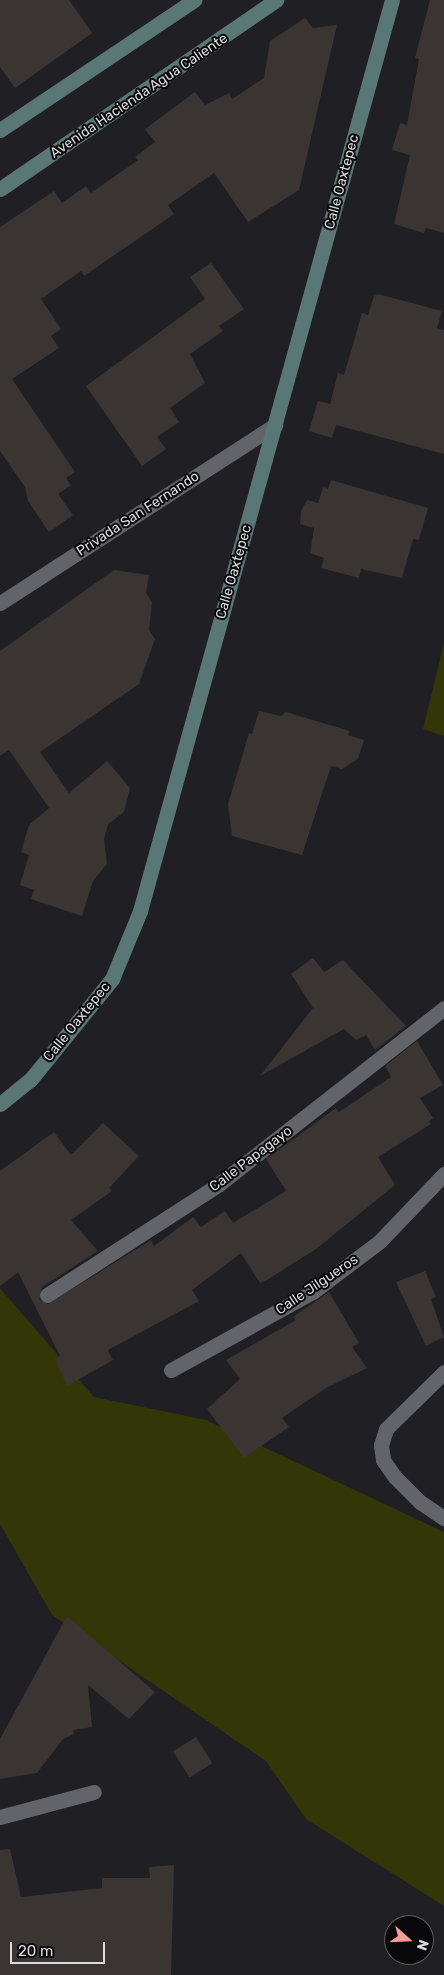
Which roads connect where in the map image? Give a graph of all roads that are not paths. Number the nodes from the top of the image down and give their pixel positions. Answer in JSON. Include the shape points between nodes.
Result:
{"nodes":[{"id":1,"x":194,"y":0,"type":"edge"},
{"id":2,"x":276,"y":0,"type":"edge"},
{"id":3,"x":392,"y":0,"type":"edge"},
{"id":4,"x":0,"y":130,"type":"edge"},
{"id":5,"x":0,"y":189,"type":"edge"},
{"id":6,"x":275,"y":425,"type":"junction"},
{"id":7,"x":0,"y":603,"type":"edge"},
{"id":8,"x":444,"y":1008,"type":"edge"},
{"id":9,"x":0,"y":1104,"type":"edge"},
{"id":10,"x":444,"y":1174,"type":"edge"},
{"id":11,"x":47,"y":1295,"type":"dead end"},
{"id":12,"x":171,"y":1370,"type":"dead end"},
{"id":13,"x":444,"y":1372,"type":"edge"},
{"id":14,"x":444,"y":1518,"type":"edge"},
{"id":15,"x":94,"y":1792,"type":"dead end"},
{"id":16,"x":0,"y":1817,"type":"edge"}],
"edges":[{"from":1,"to":4,"type":"main road"},
{"from":2,"to":5,"type":"main road","name":"Avenida Hacienda Agua Caliente"},
{"from":3,"to":6,"type":"main road","name":"Calle Oaxtepec"},
{"from":6,"to":7,"type":"street","name":"Privada San Fernando"},
{"from":6,"to":9,"type":"main road","name":"Calle Oaxtepec","via":[[140,911],[112,979],[31,1079]]},
{"from":8,"to":11,"type":"street","name":"Calle Papagayo","via":[[219,1184]]},
{"from":10,"to":12,"type":"street","name":"Calle Jilgueros","via":[[380,1241],[314,1291]]},
{"from":13,"to":14,"type":"street","via":[[386,1428],[382,1445],[383,1460],[396,1477],[420,1502]]},
{"from":15,"to":16,"type":"street"}]}
